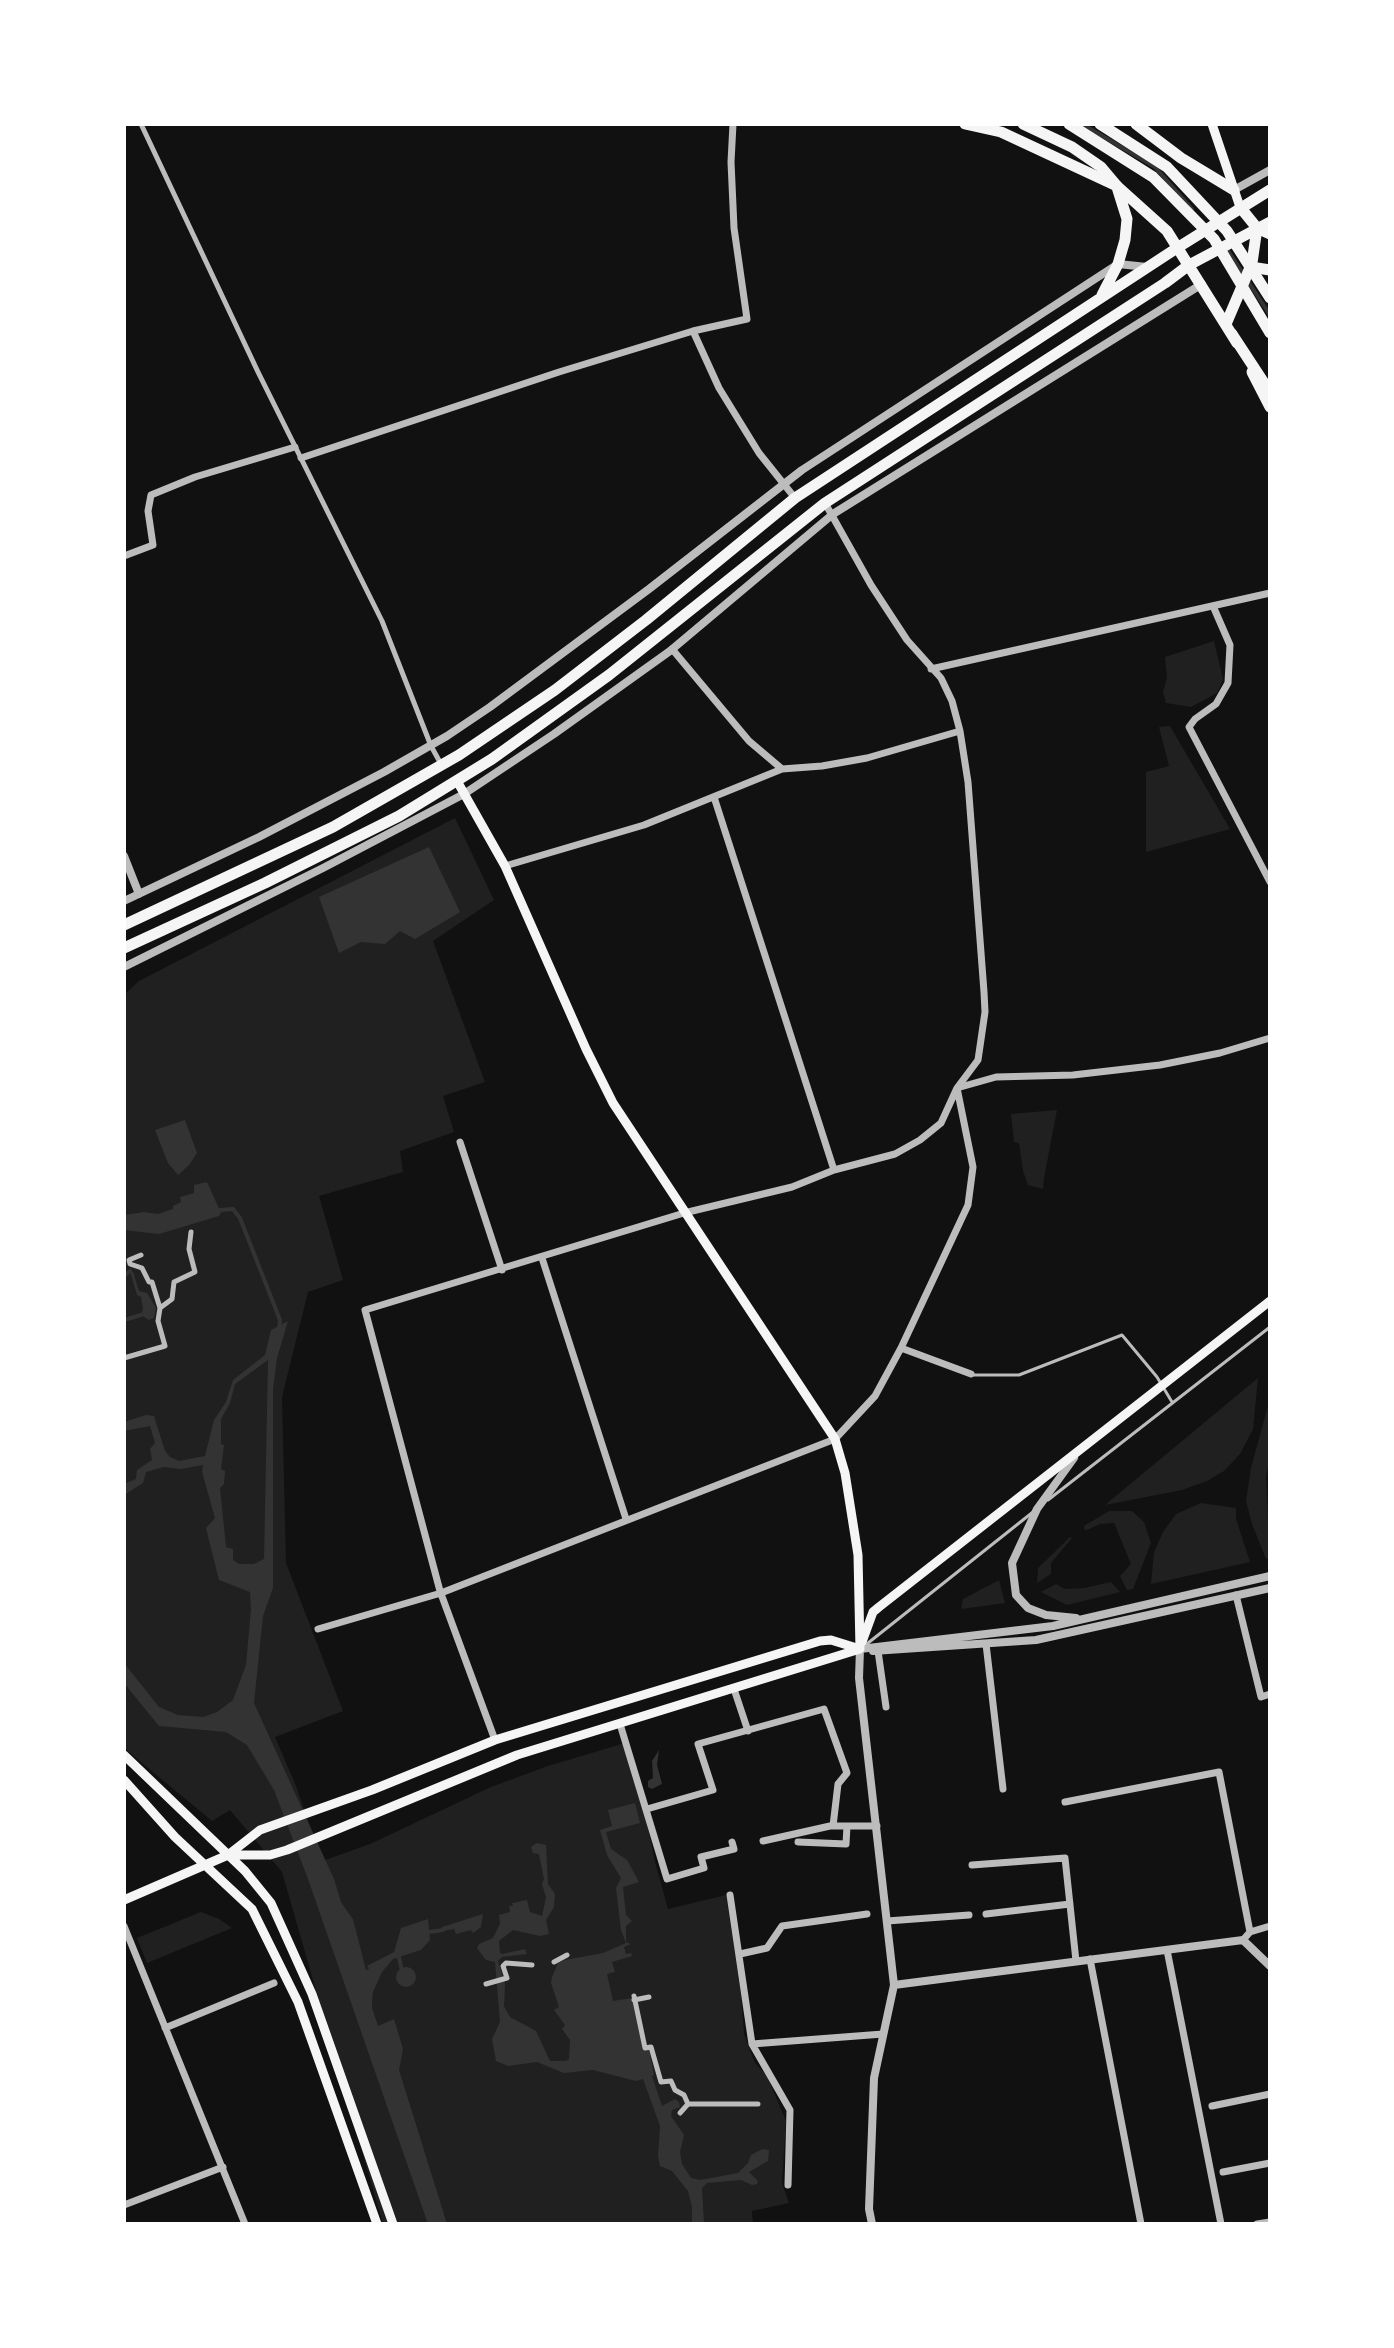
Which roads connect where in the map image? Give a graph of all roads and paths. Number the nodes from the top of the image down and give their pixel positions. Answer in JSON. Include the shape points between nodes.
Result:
{"nodes":[{"id":1,"x":141,"y":124,"type":"edge"},
{"id":2,"x":733,"y":124,"type":"edge"},
{"id":3,"x":965,"y":124,"type":"edge"},
{"id":4,"x":1023,"y":124,"type":"edge"},
{"id":5,"x":1069,"y":124,"type":"edge"},
{"id":6,"x":1100,"y":124,"type":"edge"},
{"id":7,"x":1136,"y":124,"type":"edge"},
{"id":8,"x":1212,"y":124,"type":"edge"},
{"id":9,"x":1270,"y":170,"type":"edge"},
{"id":10,"x":1117,"y":186,"type":"junction"},
{"id":11,"x":1234,"y":190,"type":"junction"},
{"id":12,"x":1270,"y":190,"type":"edge"},
{"id":13,"x":1240,"y":207,"type":"junction"},
{"id":14,"x":1267,"y":226,"type":"edge"},
{"id":15,"x":1177,"y":248,"type":"junction"},
{"id":16,"x":1118,"y":264,"type":"junction"},
{"id":17,"x":1189,"y":265,"type":"junction"},
{"id":18,"x":1148,"y":267,"type":"junction"},
{"id":19,"x":1249,"y":270,"type":"junction"},
{"id":20,"x":1269,"y":270,"type":"edge"},
{"id":21,"x":1202,"y":284,"type":"junction"},
{"id":22,"x":1270,"y":297,"type":"edge"},
{"id":23,"x":1100,"y":298,"type":"junction"},
{"id":24,"x":1229,"y":329,"type":"junction"},
{"id":25,"x":693,"y":331,"type":"junction"},
{"id":26,"x":1270,"y":333,"type":"edge"},
{"id":27,"x":1270,"y":392,"type":"edge"},
{"id":28,"x":1270,"y":407,"type":"edge"},
{"id":29,"x":295,"y":447,"type":"junction"},
{"id":30,"x":301,"y":458,"type":"junction"},
{"id":31,"x":784,"y":484,"type":"junction"},
{"id":32,"x":795,"y":498,"type":"junction"},
{"id":33,"x":825,"y":503,"type":"junction"},
{"id":34,"x":833,"y":514,"type":"junction"},
{"id":35,"x":124,"y":556,"type":"edge"},
{"id":36,"x":1270,"y":593,"type":"edge"},
{"id":37,"x":1213,"y":606,"type":"junction"},
{"id":38,"x":672,"y":649,"type":"junction"},
{"id":39,"x":931,"y":669,"type":"junction"},
{"id":40,"x":960,"y":731,"type":"junction"},
{"id":41,"x":431,"y":746,"type":"junction"},
{"id":42,"x":442,"y":766,"type":"junction"},
{"id":43,"x":782,"y":769,"type":"junction"},
{"id":44,"x":457,"y":781,"type":"junction"},
{"id":45,"x":464,"y":794,"type":"junction"},
{"id":46,"x":714,"y":797,"type":"junction"},
{"id":47,"x":124,"y":856,"type":"edge"},
{"id":48,"x":505,"y":866,"type":"junction"},
{"id":49,"x":1270,"y":882,"type":"edge"},
{"id":50,"x":139,"y":894,"type":"junction"},
{"id":51,"x":124,"y":901,"type":"edge"},
{"id":52,"x":124,"y":925,"type":"edge"},
{"id":53,"x":124,"y":948,"type":"edge"},
{"id":54,"x":124,"y":967,"type":"edge"},
{"id":55,"x":1270,"y":1038,"type":"edge"},
{"id":56,"x":957,"y":1088,"type":"junction"},
{"id":57,"x":460,"y":1142,"type":"dead end"},
{"id":58,"x":834,"y":1170,"type":"junction"},
{"id":59,"x":684,"y":1213,"type":"junction"},
{"id":60,"x":191,"y":1232,"type":"dead end"},
{"id":61,"x":141,"y":1255,"type":"dead end"},
{"id":62,"x":542,"y":1258,"type":"junction"},
{"id":63,"x":502,"y":1270,"type":"junction"},
{"id":64,"x":149,"y":1282,"type":"junction"},
{"id":65,"x":139,"y":1285,"type":"dead end"},
{"id":66,"x":1270,"y":1301,"type":"edge"},
{"id":67,"x":160,"y":1308,"type":"junction"},
{"id":68,"x":1270,"y":1327,"type":"edge"},
{"id":69,"x":901,"y":1348,"type":"junction"},
{"id":70,"x":124,"y":1358,"type":"edge"},
{"id":71,"x":971,"y":1374,"type":"joint"},
{"id":72,"x":1162,"y":1386,"type":"junction"},
{"id":73,"x":1172,"y":1402,"type":"junction"},
{"id":74,"x":835,"y":1439,"type":"junction"},
{"id":75,"x":1082,"y":1448,"type":"junction"},
{"id":76,"x":1037,"y":1509,"type":"junction"},
{"id":77,"x":626,"y":1519,"type":"junction"},
{"id":78,"x":1270,"y":1576,"type":"edge"},
{"id":79,"x":1270,"y":1588,"type":"edge"},
{"id":80,"x":441,"y":1593,"type":"junction"},
{"id":81,"x":1236,"y":1595,"type":"junction"},
{"id":82,"x":1109,"y":1615,"type":"junction"},
{"id":83,"x":318,"y":1629,"type":"dead end"},
{"id":84,"x":986,"y":1644,"type":"junction"},
{"id":85,"x":860,"y":1649,"type":"junction"},
{"id":86,"x":878,"y":1651,"type":"junction"},
{"id":87,"x":734,"y":1689,"type":"junction"},
{"id":88,"x":1270,"y":1694,"type":"edge"},
{"id":89,"x":886,"y":1707,"type":"dead end"},
{"id":90,"x":620,"y":1724,"type":"junction"},
{"id":91,"x":748,"y":1731,"type":"junction"},
{"id":92,"x":495,"y":1740,"type":"junction"},
{"id":93,"x":124,"y":1755,"type":"edge"},
{"id":94,"x":124,"y":1780,"type":"edge"},
{"id":95,"x":1003,"y":1789,"type":"dead end"},
{"id":96,"x":1065,"y":1802,"type":"dead end"},
{"id":97,"x":647,"y":1809,"type":"junction"},
{"id":98,"x":833,"y":1826,"type":"junction"},
{"id":99,"x":847,"y":1826,"type":"junction"},
{"id":100,"x":877,"y":1826,"type":"junction"},
{"id":101,"x":763,"y":1841,"type":"dead end"},
{"id":102,"x":732,"y":1842,"type":"dead end"},
{"id":103,"x":798,"y":1842,"type":"dead end"},
{"id":104,"x":228,"y":1855,"type":"junction"},
{"id":105,"x":204,"y":1863,"type":"junction"},
{"id":106,"x":972,"y":1865,"type":"dead end"},
{"id":107,"x":730,"y":1895,"type":"dead end"},
{"id":108,"x":124,"y":1900,"type":"edge"},
{"id":109,"x":1070,"y":1904,"type":"junction"},
{"id":110,"x":867,"y":1914,"type":"dead end"},
{"id":111,"x":986,"y":1914,"type":"dead end"},
{"id":112,"x":969,"y":1915,"type":"dead end"},
{"id":113,"x":887,"y":1921,"type":"junction"},
{"id":114,"x":124,"y":1926,"type":"edge"},
{"id":115,"x":1270,"y":1926,"type":"edge"},
{"id":116,"x":1250,"y":1932,"type":"junction"},
{"id":117,"x":1243,"y":1940,"type":"junction"},
{"id":118,"x":1167,"y":1950,"type":"junction"},
{"id":119,"x":740,"y":1954,"type":"junction"},
{"id":120,"x":567,"y":1955,"type":"dead end"},
{"id":121,"x":1090,"y":1959,"type":"junction"},
{"id":122,"x":1076,"y":1961,"type":"junction"},
{"id":123,"x":554,"y":1962,"type":"dead end"},
{"id":124,"x":532,"y":1965,"type":"dead end"},
{"id":125,"x":1270,"y":1966,"type":"edge"},
{"id":126,"x":274,"y":1983,"type":"dead end"},
{"id":127,"x":490,"y":1983,"type":"dead end"},
{"id":128,"x":894,"y":1985,"type":"junction"},
{"id":129,"x":649,"y":1997,"type":"dead end"},
{"id":130,"x":165,"y":2028,"type":"junction"},
{"id":131,"x":883,"y":2034,"type":"junction"},
{"id":132,"x":752,"y":2044,"type":"junction"},
{"id":133,"x":1270,"y":2094,"type":"edge"},
{"id":134,"x":688,"y":2104,"type":"junction"},
{"id":135,"x":758,"y":2104,"type":"dead end"},
{"id":136,"x":1212,"y":2106,"type":"dead end"},
{"id":137,"x":680,"y":2113,"type":"dead end"},
{"id":138,"x":1270,"y":2163,"type":"edge"},
{"id":139,"x":223,"y":2167,"type":"junction"},
{"id":140,"x":1223,"y":2172,"type":"dead end"},
{"id":141,"x":788,"y":2185,"type":"dead end"},
{"id":142,"x":124,"y":2205,"type":"edge"},
{"id":143,"x":1270,"y":2222,"type":"edge"},
{"id":144,"x":245,"y":2224,"type":"edge"},
{"id":145,"x":377,"y":2224,"type":"edge"},
{"id":146,"x":393,"y":2224,"type":"edge"},
{"id":147,"x":872,"y":2224,"type":"edge"},
{"id":148,"x":1141,"y":2224,"type":"edge"},
{"id":149,"x":1221,"y":2224,"type":"edge"},
{"id":150,"x":1257,"y":2224,"type":"edge"}],
"edges":[{"from":1,"to":29,"type":"street"},
{"from":2,"to":25,"type":"street","via":[[734,228],[747,319]]},
{"from":3,"to":10,"type":"main road","via":[[1001,132]]},
{"from":4,"to":10,"type":"main road","via":[[1072,147]]},
{"from":5,"to":26,"type":"main road","via":[[1153,177],[1214,239]]},
{"from":6,"to":22,"type":"main road","via":[[1167,167],[1227,231]]},
{"from":7,"to":11,"type":"main road"},
{"from":8,"to":11,"type":"main road"},
{"from":9,"to":11,"type":"street"},
{"from":10,"to":15,"type":"main road","via":[[1167,231]]},
{"from":10,"to":16,"type":"main road","via":[[1127,219]]},
{"from":11,"to":13,"type":"main road"},
{"from":12,"to":13,"type":"main road"},
{"from":13,"to":14,"type":"main road"},
{"from":13,"to":15,"type":"main road"},
{"from":14,"to":17,"type":"main road"},
{"from":14,"to":19,"type":"main road"},
{"from":15,"to":17,"type":"main road"},
{"from":15,"to":18,"type":"main road"},
{"from":16,"to":18,"type":"street"},
{"from":16,"to":23,"type":"main road"},
{"from":16,"to":31,"type":"street"},
{"from":17,"to":21,"type":"main road"},
{"from":17,"to":33,"type":"main road"},
{"from":18,"to":23,"type":"main road"},
{"from":19,"to":20,"type":"main road"},
{"from":19,"to":24,"type":"main road"},
{"from":21,"to":24,"type":"main road"},
{"from":21,"to":34,"type":"street"},
{"from":23,"to":32,"type":"main road"},
{"from":24,"to":27,"type":"main road"},
{"from":24,"to":28,"type":"main road"},
{"from":25,"to":30,"type":"street"},
{"from":25,"to":31,"type":"street","via":[[719,388]]},
{"from":29,"to":30,"type":"street"},
{"from":29,"to":35,"type":"street","via":[[151,495],[153,545]]},
{"from":30,"to":41,"type":"street","via":[[382,621]]},
{"from":31,"to":32,"type":"street"},
{"from":31,"to":41,"type":"street"},
{"from":32,"to":42,"type":"main road","via":[[555,690]]},
{"from":33,"to":34,"type":"street"},
{"from":33,"to":44,"type":"main road","via":[[609,675]]},
{"from":34,"to":38,"type":"street"},
{"from":34,"to":39,"type":"street","via":[[871,585]]},
{"from":36,"to":37,"type":"street"},
{"from":37,"to":39,"type":"street"},
{"from":37,"to":49,"type":"street","via":[[1230,645],[1228,683],[1216,704],[1189,727]]},
{"from":38,"to":43,"type":"street","via":[[749,741]]},
{"from":38,"to":45,"type":"street"},
{"from":39,"to":40,"type":"street","via":[[952,701]]},
{"from":40,"to":43,"type":"street","via":[[867,758]]},
{"from":40,"to":56,"type":"street","via":[[985,1012],[978,1060]]},
{"from":41,"to":42,"type":"street"},
{"from":41,"to":50,"type":"street"},
{"from":42,"to":52,"type":"main road","via":[[333,827]]},
{"from":43,"to":46,"type":"street"},
{"from":44,"to":45,"type":"main road"},
{"from":44,"to":53,"type":"main road","via":[[332,850]]},
{"from":45,"to":48,"type":"main road"},
{"from":45,"to":54,"type":"street"},
{"from":46,"to":48,"type":"street","via":[[644,825]]},
{"from":46,"to":58,"type":"street"},
{"from":47,"to":50,"type":"street"},
{"from":48,"to":59,"type":"main road","via":[[613,1103]]},
{"from":50,"to":51,"type":"street"},
{"from":55,"to":56,"type":"street","via":[[1160,1065],[996,1077]]},
{"from":56,"to":58,"type":"street","via":[[941,1123],[920,1140],[895,1154]]},
{"from":56,"to":69,"type":"street","via":[[973,1167],[968,1205]]},
{"from":57,"to":63,"type":"street"},
{"from":58,"to":59,"type":"street","via":[[792,1187]]},
{"from":59,"to":62,"type":"street"},
{"from":59,"to":74,"type":"main road"},
{"from":60,"to":67,"type":"street","via":[[195,1272],[174,1282],[172,1299]]},
{"from":61,"to":64,"type":"street","via":[[130,1264],[142,1268]]},
{"from":62,"to":63,"type":"street"},
{"from":62,"to":77,"type":"street"},
{"from":63,"to":80,"type":"street","via":[[365,1310]]},
{"from":64,"to":65,"type":"street"},
{"from":64,"to":67,"type":"street"},
{"from":66,"to":72,"type":"main road"},
{"from":67,"to":70,"type":"street","via":[[165,1346]]},
{"from":68,"to":73,"type":"lane"},
{"from":69,"to":71,"type":"street"},
{"from":69,"to":74,"type":"street","via":[[875,1396]]},
{"from":71,"to":72,"type":"lane","via":[[1019,1375],[1122,1335]]},
{"from":72,"to":73,"type":"lane"},
{"from":72,"to":75,"type":"main road"},
{"from":73,"to":76,"type":"lane"},
{"from":74,"to":77,"type":"street"},
{"from":74,"to":85,"type":"main road","via":[[858,1555]]},
{"from":75,"to":76,"type":"street"},
{"from":75,"to":85,"type":"main road","via":[[873,1612]]},
{"from":76,"to":82,"type":"street","via":[[1012,1563],[1016,1595],[1028,1608],[1046,1615]]},
{"from":76,"to":85,"type":"lane"},
{"from":77,"to":80,"type":"street"},
{"from":78,"to":82,"type":"street"},
{"from":79,"to":81,"type":"street"},
{"from":80,"to":83,"type":"street"},
{"from":80,"to":92,"type":"street"},
{"from":81,"to":84,"type":"street","via":[[1036,1640]]},
{"from":81,"to":88,"type":"street","via":[[1261,1697]]},
{"from":82,"to":85,"type":"street"},
{"from":84,"to":86,"type":"street"},
{"from":84,"to":95,"type":"street"},
{"from":85,"to":86,"type":"street"},
{"from":85,"to":87,"type":"main road"},
{"from":85,"to":92,"type":"main road","via":[[820,1641]]},
{"from":85,"to":100,"type":"street"},
{"from":86,"to":89,"type":"street"},
{"from":87,"to":90,"type":"main road"},
{"from":87,"to":91,"type":"street"},
{"from":90,"to":97,"type":"street"},
{"from":90,"to":104,"type":"main road","via":[[500,1761],[287,1850]]},
{"from":91,"to":97,"type":"street","via":[[698,1744],[713,1790]]},
{"from":91,"to":98,"type":"street","via":[[824,1709],[847,1773],[838,1784]]},
{"from":92,"to":104,"type":"main road","via":[[268,1827]]},
{"from":93,"to":104,"type":"main road"},
{"from":94,"to":105,"type":"main road"},
{"from":96,"to":116,"type":"street","via":[[1219,1772]]},
{"from":97,"to":102,"type":"street","via":[[667,1879],[704,1868],[701,1857],[734,1849]]},
{"from":98,"to":99,"type":"street"},
{"from":98,"to":101,"type":"street"},
{"from":99,"to":100,"type":"street"},
{"from":99,"to":103,"type":"street","via":[[846,1844]]},
{"from":100,"to":113,"type":"street"},
{"from":104,"to":105,"type":"main road"},
{"from":104,"to":146,"type":"main road","via":[[271,1903],[309,1987]]},
{"from":105,"to":108,"type":"main road"},
{"from":105,"to":145,"type":"main road","via":[[252,1909],[298,2002]]},
{"from":106,"to":109,"type":"street","via":[[1065,1858]]},
{"from":107,"to":119,"type":"street"},
{"from":109,"to":111,"type":"street"},
{"from":109,"to":122,"type":"street"},
{"from":110,"to":119,"type":"street","via":[[782,1926],[767,1948]]},
{"from":112,"to":113,"type":"street"},
{"from":113,"to":128,"type":"street"},
{"from":114,"to":130,"type":"street"},
{"from":115,"to":116,"type":"street"},
{"from":116,"to":117,"type":"street"},
{"from":117,"to":118,"type":"street"},
{"from":117,"to":125,"type":"street"},
{"from":118,"to":121,"type":"street"},
{"from":118,"to":149,"type":"street"},
{"from":119,"to":132,"type":"street"},
{"from":120,"to":123,"type":"street"},
{"from":121,"to":122,"type":"street"},
{"from":121,"to":148,"type":"street"},
{"from":122,"to":128,"type":"street"},
{"from":124,"to":127,"type":"street","via":[[506,1963],[505,1978]]},
{"from":126,"to":130,"type":"street"},
{"from":128,"to":131,"type":"street"},
{"from":129,"to":134,"type":"street","via":[[634,1998],[645,2048],[651,2047],[661,2082],[671,2081]]},
{"from":130,"to":139,"type":"street"},
{"from":131,"to":132,"type":"street"},
{"from":131,"to":147,"type":"street","via":[[874,2078]]},
{"from":132,"to":141,"type":"street","via":[[790,2110]]},
{"from":133,"to":136,"type":"street"},
{"from":134,"to":135,"type":"street"},
{"from":134,"to":137,"type":"street"},
{"from":138,"to":140,"type":"street"},
{"from":139,"to":142,"type":"street"},
{"from":139,"to":144,"type":"street"},
{"from":143,"to":150,"type":"street"}]}
